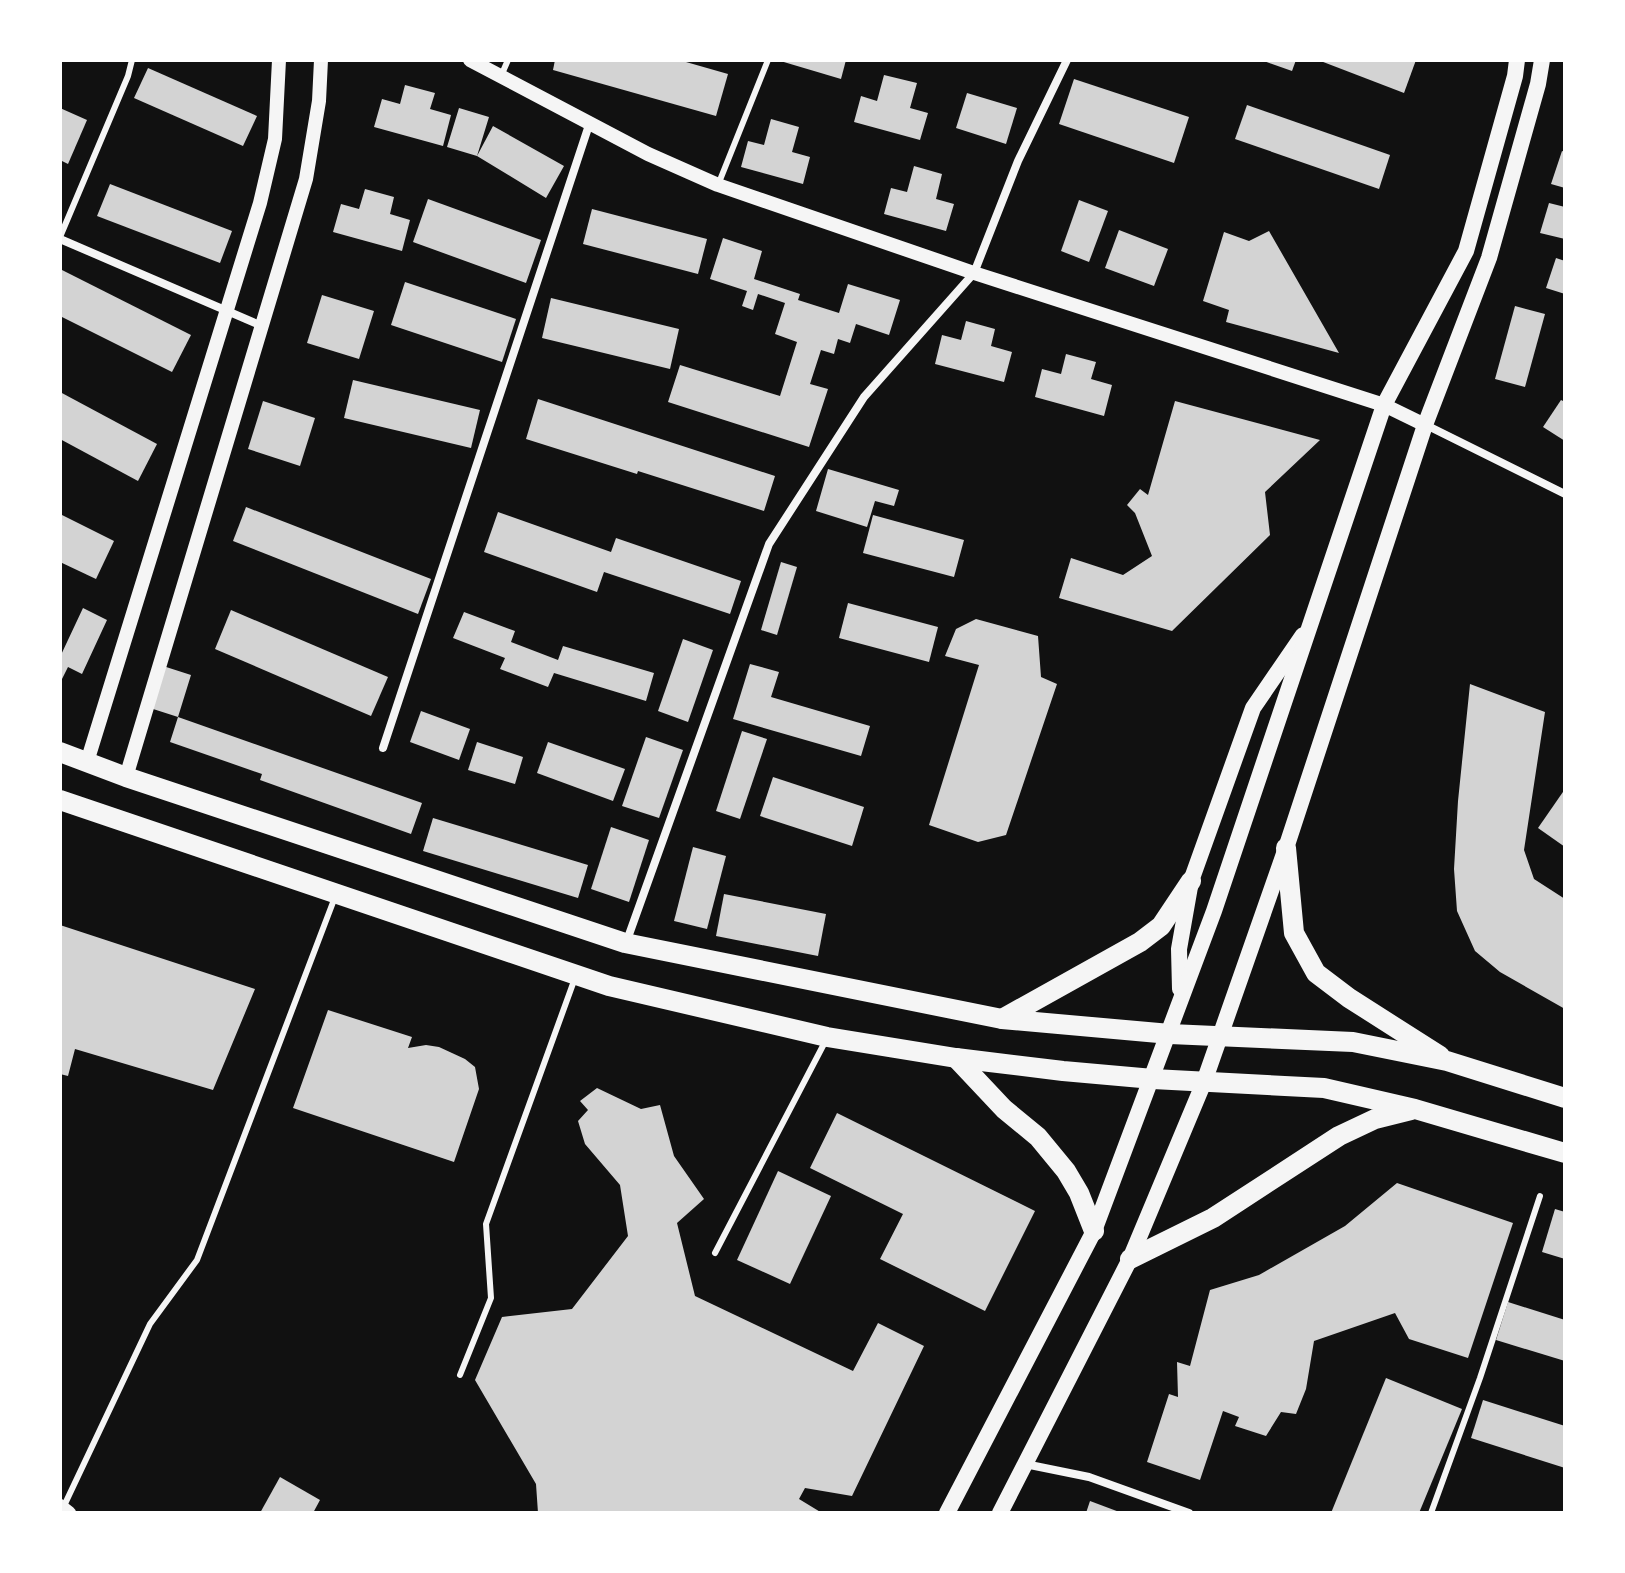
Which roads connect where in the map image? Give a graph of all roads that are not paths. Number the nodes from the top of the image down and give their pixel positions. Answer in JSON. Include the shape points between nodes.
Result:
{"nodes":[{"id":1,"x":132,"y":60,"type":"edge"},
{"id":2,"x":279,"y":60,"type":"edge"},
{"id":3,"x":321,"y":60,"type":"edge"},
{"id":4,"x":470,"y":60,"type":"edge"},
{"id":5,"x":508,"y":60,"type":"edge"},
{"id":6,"x":768,"y":60,"type":"edge"},
{"id":7,"x":1067,"y":60,"type":"edge"},
{"id":8,"x":1517,"y":60,"type":"edge"},
{"id":9,"x":1542,"y":60,"type":"edge"},
{"id":10,"x":501,"y":76,"type":"junction"},
{"id":11,"x":590,"y":122,"type":"junction"},
{"id":12,"x":718,"y":185,"type":"junction"},
{"id":13,"x":60,"y":238,"type":"edge"},
{"id":14,"x":974,"y":273,"type":"junction"},
{"id":15,"x":226,"y":311,"type":"junction"},
{"id":16,"x":262,"y":326,"type":"junction"},
{"id":17,"x":1384,"y":405,"type":"junction"},
{"id":18,"x":1425,"y":425,"type":"junction"},
{"id":19,"x":1565,"y":494,"type":"edge"},
{"id":20,"x":1313,"y":621,"type":"junction"},
{"id":21,"x":383,"y":748,"type":"dead end"},
{"id":22,"x":60,"y":752,"type":"edge"},
{"id":23,"x":87,"y":762,"type":"junction"},
{"id":24,"x":126,"y":777,"type":"junction"},
{"id":25,"x":60,"y":800,"type":"edge"},
{"id":26,"x":1286,"y":848,"type":"junction"},
{"id":27,"x":1191,"y":881,"type":"junction"},
{"id":28,"x":337,"y":893,"type":"junction"},
{"id":29,"x":625,"y":943,"type":"junction"},
{"id":30,"x":576,"y":975,"type":"junction"},
{"id":31,"x":1181,"y":1000,"type":"junction"},
{"id":32,"x":1002,"y":1019,"type":"junction"},
{"id":33,"x":1170,"y":1034,"type":"junction"},
{"id":34,"x":1221,"y":1035,"type":"junction"},
{"id":35,"x":827,"y":1037,"type":"junction"},
{"id":36,"x":956,"y":1058,"type":"junction"},
{"id":37,"x":1447,"y":1061,"type":"junction"},
{"id":38,"x":1153,"y":1079,"type":"junction"},
{"id":39,"x":1204,"y":1082,"type":"junction"},
{"id":40,"x":1565,"y":1098,"type":"edge"},
{"id":41,"x":1415,"y":1109,"type":"junction"},
{"id":42,"x":1565,"y":1153,"type":"edge"},
{"id":43,"x":1540,"y":1196,"type":"dead end"},
{"id":44,"x":1094,"y":1231,"type":"junction"},
{"id":45,"x":715,"y":1253,"type":"dead end"},
{"id":46,"x":1130,"y":1259,"type":"junction"},
{"id":47,"x":460,"y":1375,"type":"dead end"},
{"id":48,"x":1025,"y":1464,"type":"junction"},
{"id":49,"x":64,"y":1509,"type":"edge"},
{"id":50,"x":947,"y":1513,"type":"edge"},
{"id":51,"x":1000,"y":1513,"type":"edge"},
{"id":52,"x":1189,"y":1513,"type":"edge"},
{"id":53,"x":1431,"y":1513,"type":"edge"}],
"edges":[{"from":1,"to":13,"type":"lane"},
{"from":2,"to":15,"type":"street","via":[[275,139]]},
{"from":3,"to":16,"type":"street","via":[[306,179]]},
{"from":4,"to":10,"type":"street"},
{"from":5,"to":10,"type":"lane"},
{"from":6,"to":12,"type":"lane"},
{"from":7,"to":14,"type":"street","via":[[1018,161]]},
{"from":8,"to":17,"type":"main road","via":[[1466,251]]},
{"from":9,"to":18,"type":"main road","via":[[1489,258]]},
{"from":10,"to":11,"type":"street"},
{"from":11,"to":12,"type":"street"},
{"from":11,"to":21,"type":"street"},
{"from":12,"to":14,"type":"street"},
{"from":13,"to":15,"type":"street"},
{"from":14,"to":17,"type":"street"},
{"from":14,"to":29,"type":"street","via":[[864,397],[769,544]]},
{"from":15,"to":16,"type":"street"},
{"from":15,"to":23,"type":"street"},
{"from":16,"to":24,"type":"street"},
{"from":17,"to":18,"type":"street"},
{"from":17,"to":20,"type":"main road"},
{"from":18,"to":19,"type":"street"},
{"from":18,"to":26,"type":"main road"},
{"from":20,"to":27,"type":"main road","via":[[1253,708]]},
{"from":20,"to":31,"type":"main road"},
{"from":22,"to":23,"type":"main road"},
{"from":23,"to":24,"type":"main road"},
{"from":24,"to":29,"type":"main road"},
{"from":25,"to":28,"type":"main road"},
{"from":26,"to":34,"type":"main road"},
{"from":26,"to":37,"type":"main road","via":[[1294,933],[1316,973]]},
{"from":27,"to":31,"type":"main road","via":[[1179,949]]},
{"from":27,"to":32,"type":"main road","via":[[1161,926],[1140,942]]},
{"from":28,"to":30,"type":"main road"},
{"from":28,"to":49,"type":"lane","via":[[197,1260],[150,1324]]},
{"from":29,"to":32,"type":"main road"},
{"from":30,"to":35,"type":"main road"},
{"from":30,"to":47,"type":"lane","via":[[486,1224],[491,1298]]},
{"from":31,"to":33,"type":"main road"},
{"from":32,"to":33,"type":"main road"},
{"from":33,"to":34,"type":"main road"},
{"from":33,"to":38,"type":"main road"},
{"from":34,"to":37,"type":"main road","via":[[1353,1042]]},
{"from":34,"to":39,"type":"main road"},
{"from":35,"to":36,"type":"main road"},
{"from":35,"to":45,"type":"lane"},
{"from":36,"to":38,"type":"main road"},
{"from":36,"to":44,"type":"main road","via":[[1066,1171]]},
{"from":37,"to":40,"type":"main road"},
{"from":38,"to":39,"type":"main road"},
{"from":38,"to":44,"type":"main road"},
{"from":39,"to":41,"type":"main road","via":[[1324,1088]]},
{"from":39,"to":46,"type":"main road"},
{"from":41,"to":42,"type":"main road"},
{"from":41,"to":46,"type":"main road","via":[[1339,1136],[1213,1218]]},
{"from":43,"to":53,"type":"lane"},
{"from":44,"to":50,"type":"main road"},
{"from":46,"to":48,"type":"main road"},
{"from":48,"to":51,"type":"main road"},
{"from":48,"to":52,"type":"street","via":[[1089,1477]]}]}
